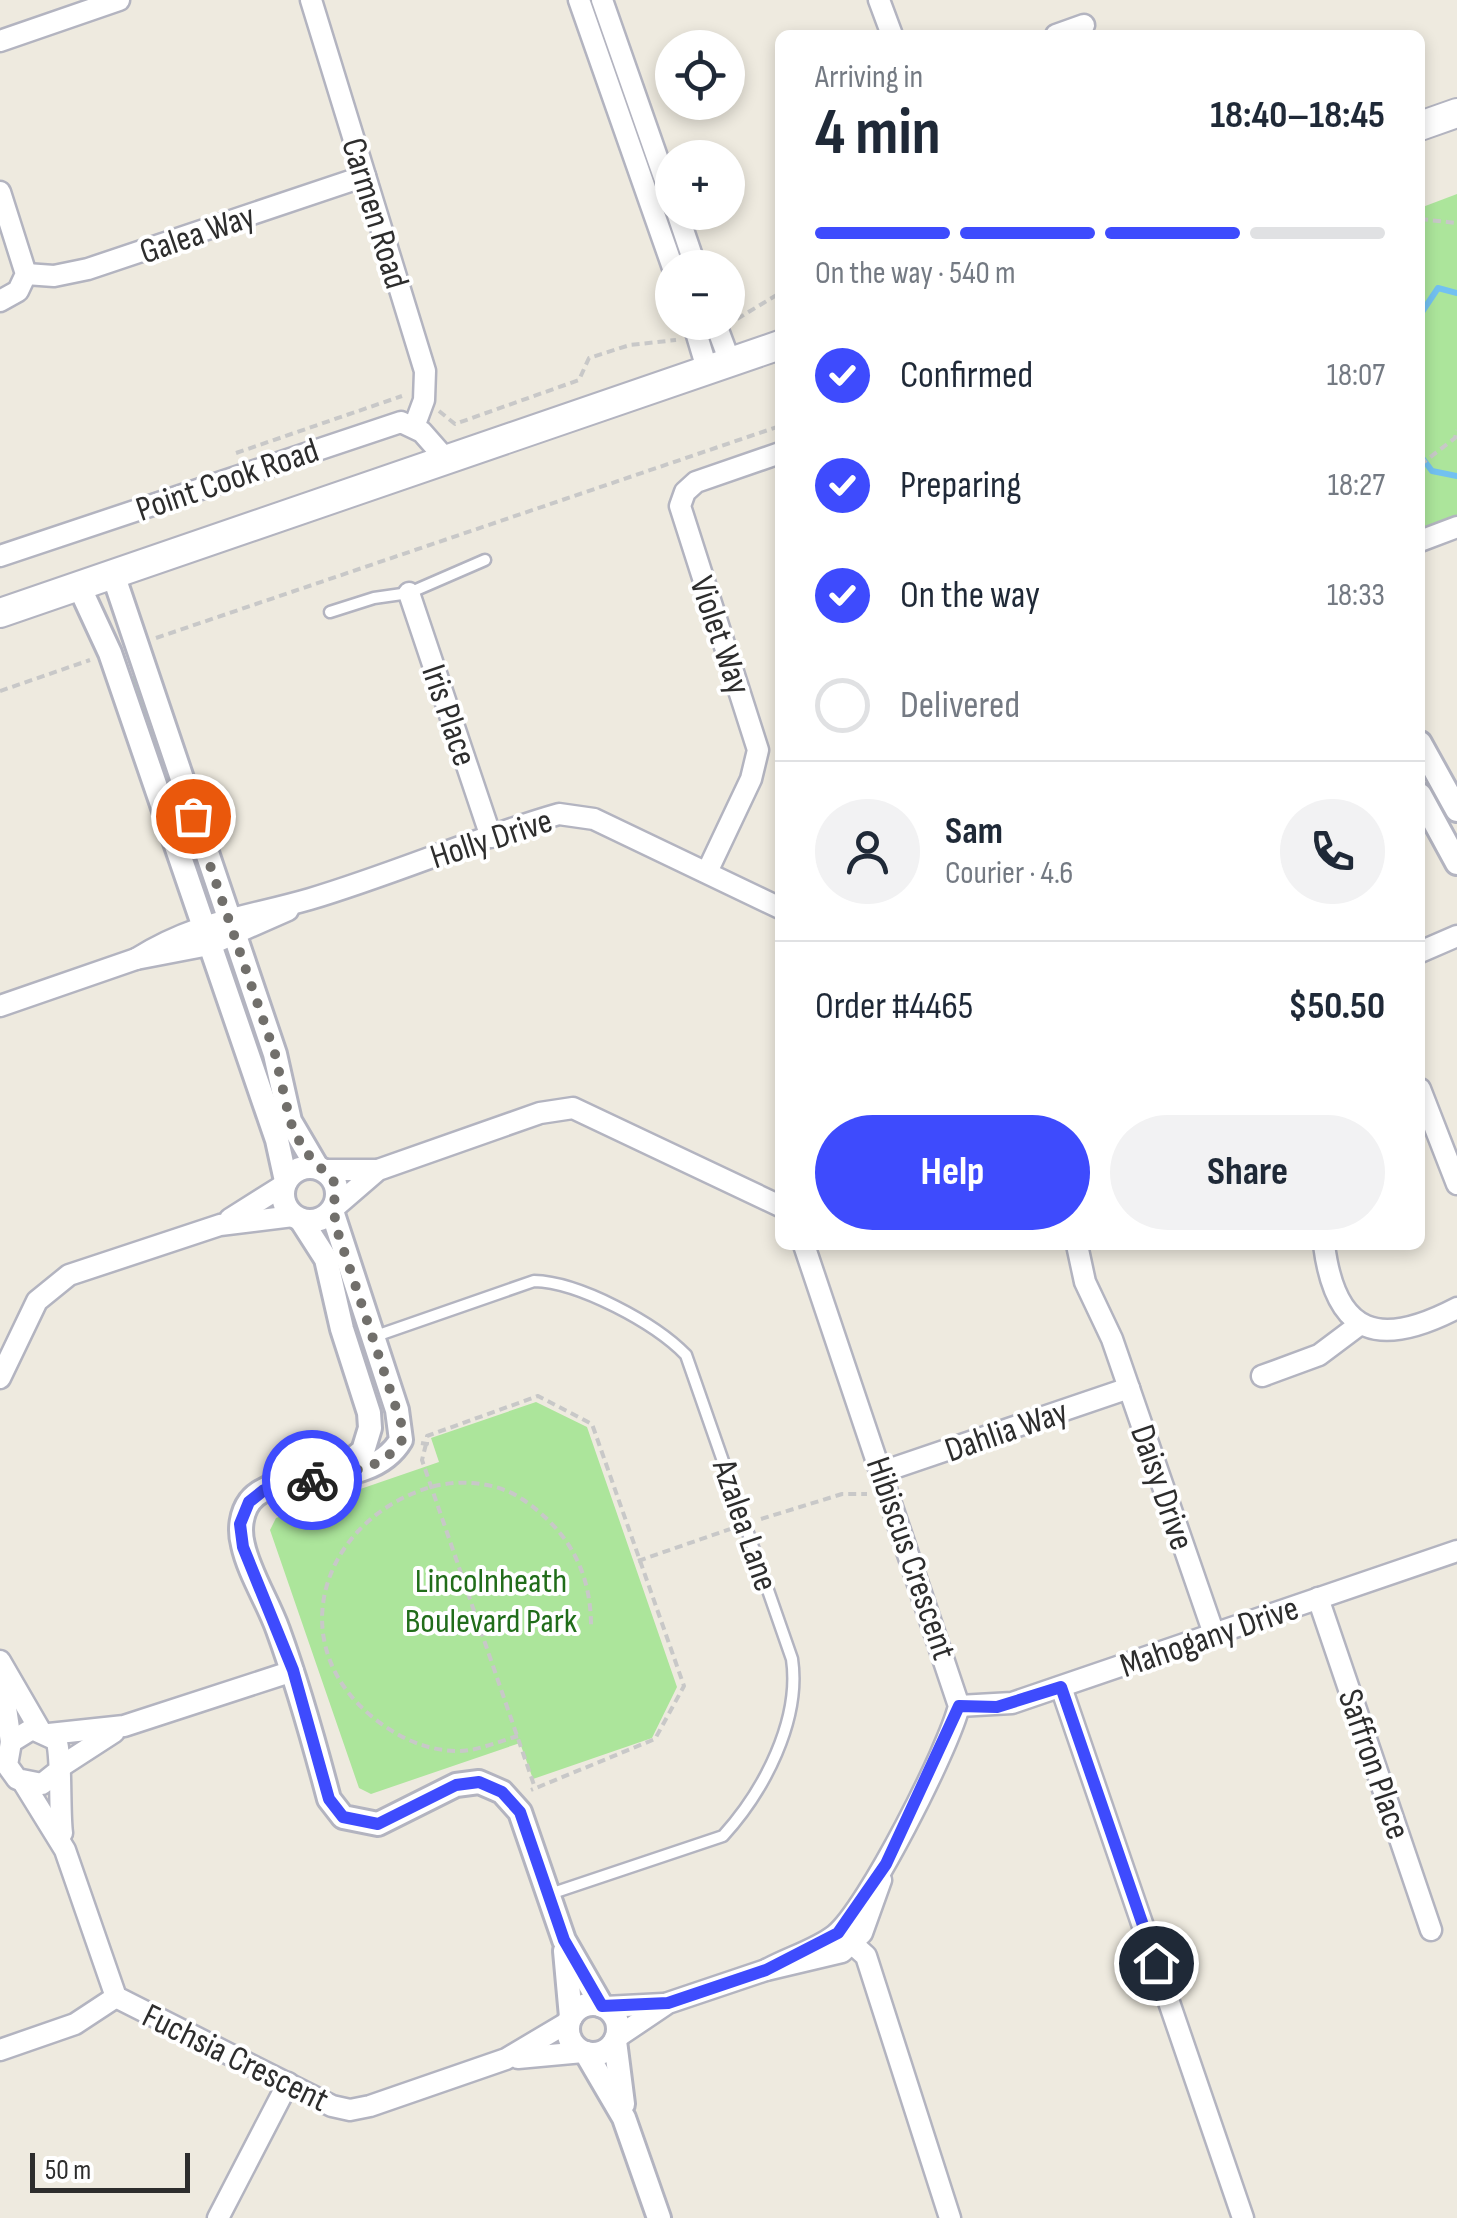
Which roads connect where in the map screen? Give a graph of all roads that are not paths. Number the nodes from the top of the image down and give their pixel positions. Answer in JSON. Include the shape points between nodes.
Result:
{"nodes":[{"id":1,"x":119,"y":0,"type":"edge"},
{"id":2,"x":311,"y":0,"type":"edge"},
{"id":3,"x":579,"y":0,"type":"edge"},
{"id":4,"x":602,"y":0,"type":"edge"},
{"id":5,"x":879,"y":0,"type":"edge"},
{"id":6,"x":1084,"y":25,"type":"dead end"},
{"id":7,"x":890,"y":30,"type":"edge"},
{"id":8,"x":1070,"y":30,"type":"edge"},
{"id":9,"x":0,"y":41,"type":"edge"},
{"id":10,"x":1457,"y":112,"type":"edge"},
{"id":11,"x":1425,"y":124,"type":"edge"},
{"id":12,"x":655,"y":151,"type":"edge"},
{"id":13,"x":365,"y":176,"type":"junction"},
{"id":14,"x":0,"y":192,"type":"edge"},
{"id":15,"x":667,"y":250,"type":"edge"},
{"id":16,"x":26,"y":274,"type":"junction"},
{"id":17,"x":0,"y":301,"type":"edge"},
{"id":18,"x":703,"y":340,"type":"edge"},
{"id":19,"x":717,"y":340,"type":"edge"},
{"id":20,"x":775,"y":347,"type":"edge"},
{"id":21,"x":718,"y":366,"type":"junction"},
{"id":22,"x":414,"y":427,"type":"junction"},
{"id":23,"x":775,"y":455,"type":"edge"},
{"id":24,"x":444,"y":457,"type":"junction"},
{"id":25,"x":1457,"y":527,"type":"edge"},
{"id":26,"x":1425,"y":539,"type":"edge"},
{"id":27,"x":0,"y":556,"type":"edge"},
{"id":28,"x":485,"y":560,"type":"dead end"},
{"id":29,"x":114,"y":574,"type":"junction"},
{"id":30,"x":78,"y":586,"type":"junction"},
{"id":31,"x":409,"y":593,"type":"junction"},
{"id":32,"x":0,"y":612,"type":"edge"},
{"id":33,"x":330,"y":612,"type":"dead end"},
{"id":34,"x":1425,"y":752,"type":"edge"},
{"id":35,"x":1425,"y":804,"type":"edge"},
{"id":36,"x":1457,"y":810,"type":"edge"},
{"id":37,"x":491,"y":836,"type":"junction"},
{"id":38,"x":1457,"y":863,"type":"edge"},
{"id":39,"x":706,"y":872,"type":"junction"},
{"id":40,"x":775,"y":906,"type":"edge"},
{"id":41,"x":231,"y":927,"type":"junction"},
{"id":42,"x":206,"y":936,"type":"junction"},
{"id":43,"x":1457,"y":936,"type":"edge"},
{"id":44,"x":1425,"y":950,"type":"edge"},
{"id":45,"x":0,"y":1006,"type":"edge"},
{"id":46,"x":1427,"y":1134,"type":"edge"},
{"id":47,"x":320,"y":1169,"type":"junction"},
{"id":48,"x":378,"y":1170,"type":"junction"},
{"id":49,"x":285,"y":1183,"type":"junction"},
{"id":50,"x":1457,"y":1184,"type":"edge"},
{"id":51,"x":775,"y":1204,"type":"edge"},
{"id":52,"x":333,"y":1210,"type":"junction"},
{"id":53,"x":297,"y":1218,"type":"junction"},
{"id":54,"x":220,"y":1225,"type":"junction"},
{"id":55,"x":806,"y":1250,"type":"edge"},
{"id":56,"x":1080,"y":1250,"type":"edge"},
{"id":57,"x":1325,"y":1250,"type":"edge"},
{"id":58,"x":1457,"y":1308,"type":"edge"},
{"id":59,"x":1359,"y":1325,"type":"junction"},
{"id":60,"x":372,"y":1338,"type":"junction"},
{"id":61,"x":1262,"y":1376,"type":"dead end"},
{"id":62,"x":0,"y":1378,"type":"edge"},
{"id":63,"x":1129,"y":1388,"type":"junction"},
{"id":64,"x":370,"y":1428,"type":"junction"},
{"id":65,"x":402,"y":1436,"type":"junction"},
{"id":66,"x":334,"y":1474,"type":"junction"},
{"id":67,"x":886,"y":1482,"type":"junction"},
{"id":68,"x":1457,"y":1551,"type":"edge"},
{"id":69,"x":1318,"y":1598,"type":"junction"},
{"id":70,"x":1214,"y":1634,"type":"junction"},
{"id":71,"x":0,"y":1664,"type":"edge"},
{"id":72,"x":293,"y":1670,"type":"junction"},
{"id":73,"x":1061,"y":1687,"type":"junction"},
{"id":74,"x":959,"y":1706,"type":"junction"},
{"id":75,"x":124,"y":1726,"type":"junction"},
{"id":76,"x":45,"y":1732,"type":"junction"},
{"id":77,"x":6,"y":1747,"type":"edge"},
{"id":78,"x":58,"y":1770,"type":"junction"},
{"id":79,"x":13,"y":1781,"type":"edge"},
{"id":80,"x":65,"y":1850,"type":"junction"},
{"id":81,"x":546,"y":1896,"type":"junction"},
{"id":82,"x":1432,"y":1930,"type":"dead end"},
{"id":83,"x":564,"y":1940,"type":"junction"},
{"id":84,"x":846,"y":1942,"type":"junction"},
{"id":85,"x":116,"y":1996,"type":"junction"},
{"id":86,"x":668,"y":2003,"type":"junction"},
{"id":87,"x":603,"y":2006,"type":"junction"},
{"id":88,"x":570,"y":2019,"type":"junction"},
{"id":89,"x":616,"y":2040,"type":"junction"},
{"id":90,"x":0,"y":2050,"type":"edge"},
{"id":91,"x":585,"y":2052,"type":"junction"},
{"id":92,"x":506,"y":2059,"type":"junction"},
{"id":93,"x":288,"y":2083,"type":"junction"},
{"id":94,"x":624,"y":2118,"type":"junction"},
{"id":95,"x":218,"y":2218,"type":"edge"},
{"id":96,"x":658,"y":2218,"type":"edge"},
{"id":97,"x":950,"y":2218,"type":"edge"},
{"id":98,"x":1243,"y":2218,"type":"edge"}],
"edges":[{"from":1,"to":9,"type":"street"},
{"from":2,"to":13,"type":"street","name":"Carmen Road"},
{"from":3,"to":15,"type":"street"},
{"from":4,"to":12,"type":"street"},
{"from":5,"to":7,"type":"street"},
{"from":6,"to":8,"type":"street"},
{"from":10,"to":11,"type":"main road"},
{"from":13,"to":16,"type":"street","name":"Galea Way","via":[[88,269]]},
{"from":13,"to":22,"type":"street","name":"Carmen Road","via":[[425,371]]},
{"from":14,"to":16,"type":"street"},
{"from":16,"to":17,"type":"street","via":[[18,291]]},
{"from":18,"to":21,"type":"street"},
{"from":19,"to":21,"type":"street"},
{"from":20,"to":21,"type":"main road","name":"Point Cook Road"},
{"from":21,"to":24,"type":"main road","name":"Point Cook Road"},
{"from":22,"to":24,"type":"street"},
{"from":22,"to":27,"type":"street","name":"Point Cook Road","via":[[389,424]]},
{"from":23,"to":39,"type":"street","name":"Violet Way","via":[[696,482],[680,506],[758,750]]},
{"from":24,"to":29,"type":"main road","name":"Point Cook Road"},
{"from":25,"to":26,"type":"street"},
{"from":28,"to":31,"type":"lane"},
{"from":29,"to":30,"type":"main road","name":"Point Cook Road"},
{"from":29,"to":41,"type":"street"},
{"from":30,"to":32,"type":"main road","name":"Point Cook Road"},
{"from":30,"to":42,"type":"street","via":[[110,654]]},
{"from":31,"to":33,"type":"lane"},
{"from":31,"to":37,"type":"street","name":"Iris Place"},
{"from":34,"to":36,"type":"street"},
{"from":35,"to":38,"type":"street"},
{"from":37,"to":39,"type":"street","name":"Holly Drive","via":[[559,814],[581,815]]},
{"from":37,"to":41,"type":"street","name":"Holly Drive"},
{"from":39,"to":40,"type":"street","name":"Holly Drive"},
{"from":41,"to":42,"type":"street","name":"Holly Drive"},
{"from":41,"to":47,"type":"street","via":[[281,1071],[290,1121]]},
{"from":42,"to":45,"type":"street","name":"Holly Drive"},
{"from":42,"to":49,"type":"street","via":[[277,1140]]},
{"from":43,"to":44,"type":"street"},
{"from":46,"to":50,"type":"street"},
{"from":47,"to":48,"type":"street"},
{"from":47,"to":49,"type":"street","via":[[299,1169]]},
{"from":47,"to":52,"type":"street","via":[[337,1191]]},
{"from":48,"to":51,"type":"street","via":[[540,1113],[573,1108]]},
{"from":48,"to":52,"type":"street"},
{"from":49,"to":53,"type":"street","via":[[284,1202]]},
{"from":49,"to":54,"type":"street"},
{"from":52,"to":53,"type":"street","via":[[318,1220]]},
{"from":52,"to":60,"type":"street"},
{"from":53,"to":54,"type":"street"},
{"from":53,"to":64,"type":"street","via":[[326,1259]]},
{"from":54,"to":62,"type":"street","via":[[53,1284]]},
{"from":55,"to":67,"type":"street","name":"Hibiscus Crescent"},
{"from":56,"to":63,"type":"street","name":"Daisy Drive","via":[[1085,1282]]},
{"from":57,"to":59,"type":"street","via":[[1335,1291]]},
{"from":58,"to":59,"type":"street","via":[[1402,1331],[1377,1333]]},
{"from":59,"to":61,"type":"street","via":[[1319,1355]]},
{"from":60,"to":65,"type":"street"},
{"from":60,"to":81,"type":"lane","name":"Azalea Lane","via":[[534,1281],[556,1281],[664,1332],[686,1355],[792,1659],[792,1714],[743,1814],[724,1836]]},
{"from":63,"to":67,"type":"street","name":"Dahlia Way"},
{"from":63,"to":70,"type":"street","name":"Daisy Drive"},
{"from":64,"to":65,"type":"street"},
{"from":64,"to":66,"type":"street","via":[[363,1450]]},
{"from":65,"to":66,"type":"street","via":[[384,1460]]},
{"from":66,"to":72,"type":"street","via":[[264,1490],[249,1502],[240,1524],[243,1547]]},
{"from":67,"to":74,"type":"street","name":"Hibiscus Crescent"},
{"from":68,"to":69,"type":"street","name":"Mahogany Drive"},
{"from":69,"to":70,"type":"street","name":"Mahogany Drive"},
{"from":69,"to":82,"type":"street","name":"Saffron Place"},
{"from":70,"to":73,"type":"street","name":"Mahogany Drive"},
{"from":71,"to":76,"type":"street"},
{"from":71,"to":77,"type":"street"},
{"from":72,"to":75,"type":"street"},
{"from":72,"to":81,"type":"street","via":[[329,1799],[343,1817],[378,1824],[456,1785],[479,1782],[502,1792],[520,1812]]},
{"from":73,"to":74,"type":"street","name":"Mahogany Drive","via":[[997,1707]]},
{"from":73,"to":98,"type":"street"},
{"from":74,"to":84,"type":"street","name":"Hibiscus Crescent"},
{"from":75,"to":76,"type":"street"},
{"from":75,"to":78,"type":"street"},
{"from":76,"to":77,"type":"street","via":[[24,1731]]},
{"from":76,"to":78,"type":"street","via":[[60,1749]]},
{"from":77,"to":79,"type":"street"},
{"from":78,"to":79,"type":"street","via":[[42,1784]]},
{"from":78,"to":80,"type":"street","name":"Fuchsia Crescent"},
{"from":79,"to":80,"type":"street","name":"Fuchsia Crescent"},
{"from":80,"to":85,"type":"street","name":"Fuchsia Crescent"},
{"from":81,"to":83,"type":"street"},
{"from":83,"to":87,"type":"street"},
{"from":83,"to":88,"type":"street"},
{"from":84,"to":86,"type":"street","name":"Hibiscus Crescent"},
{"from":84,"to":97,"type":"street","via":[[877,2002]]},
{"from":85,"to":90,"type":"street","via":[[74,2024]]},
{"from":85,"to":93,"type":"street","name":"Fuchsia Crescent"},
{"from":86,"to":87,"type":"street","name":"Hibiscus Crescent"},
{"from":86,"to":89,"type":"street","name":"Hibiscus Crescent"},
{"from":87,"to":88,"type":"street","via":[[584,2006]]},
{"from":87,"to":89,"type":"street","via":[[616,2020]]},
{"from":88,"to":91,"type":"street","via":[[571,2039]]},
{"from":88,"to":92,"type":"street","name":"Fuchsia Crescent"},
{"from":89,"to":91,"type":"street","via":[[601,2053]]},
{"from":89,"to":94,"type":"street"},
{"from":91,"to":92,"type":"street","name":"Fuchsia Crescent"},
{"from":91,"to":94,"type":"street"},
{"from":92,"to":93,"type":"street","name":"Fuchsia Crescent","via":[[350,2110]]},
{"from":93,"to":95,"type":"street"},
{"from":94,"to":96,"type":"street"}]}
